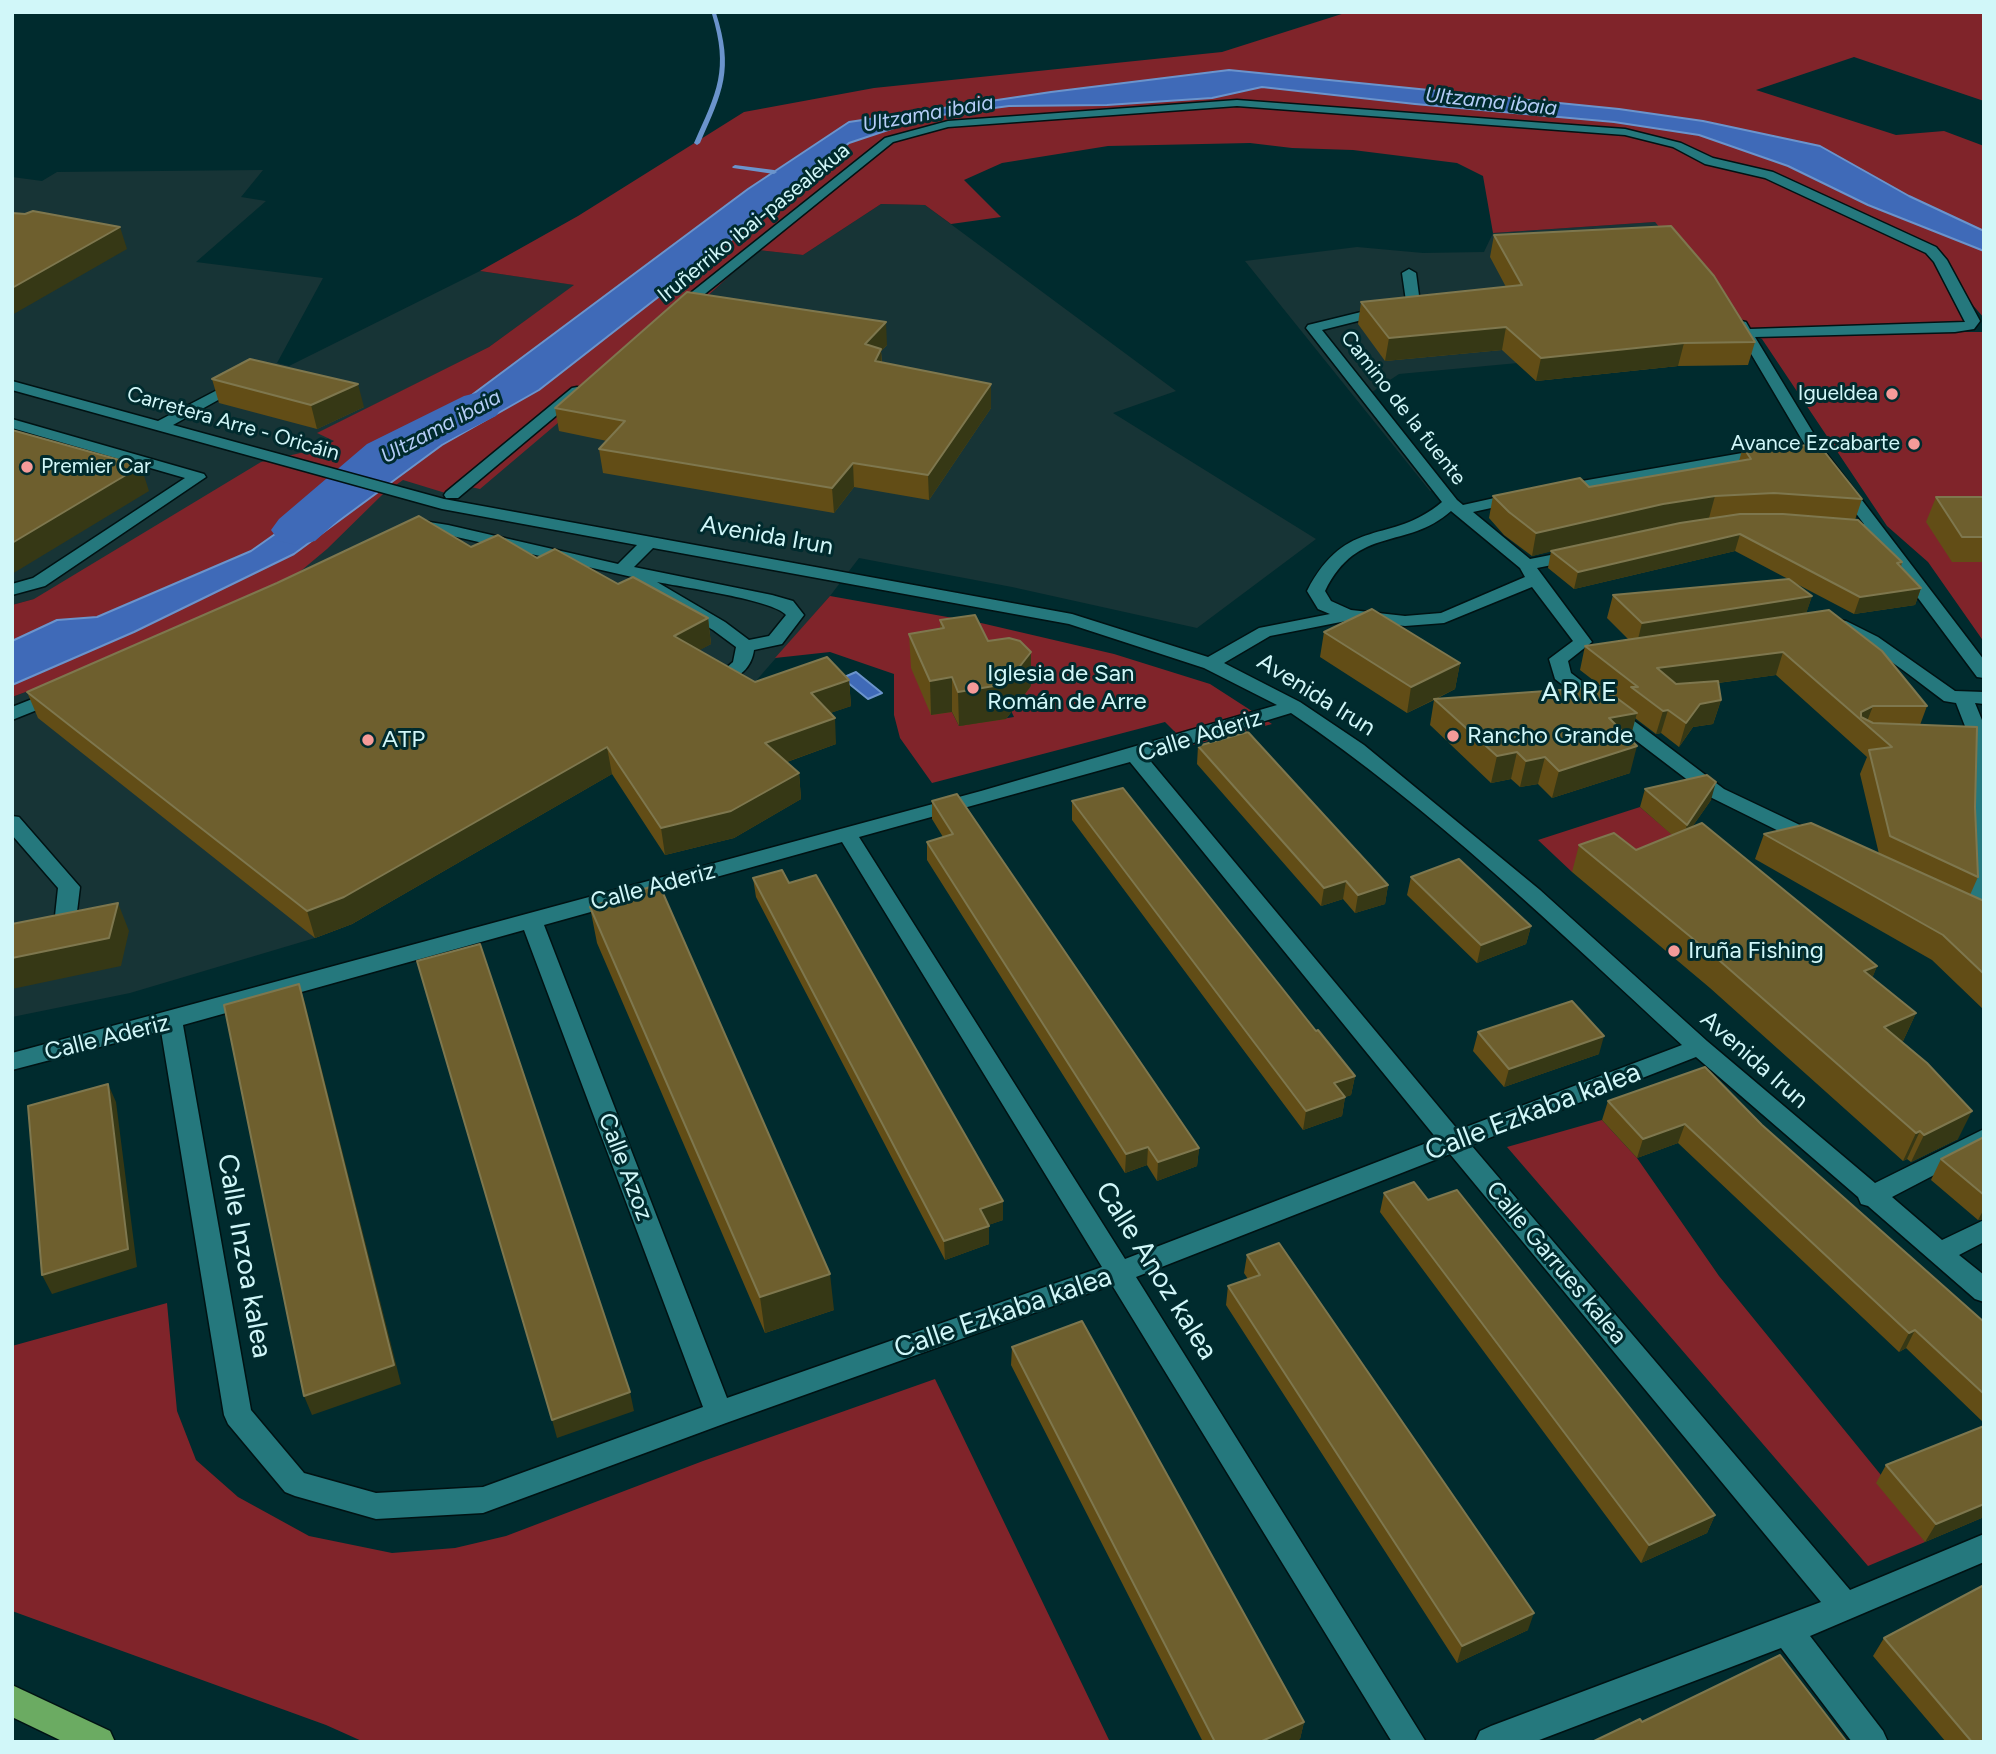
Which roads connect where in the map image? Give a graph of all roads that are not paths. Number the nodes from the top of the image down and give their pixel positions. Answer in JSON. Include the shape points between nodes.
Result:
{"nodes":[{"id":1,"x":1409,"y":273,"type":"dead end"},
{"id":2,"x":1733,"y":316,"type":"edge"},
{"id":3,"x":664,"y":320,"type":"edge"},
{"id":4,"x":1748,"y":333,"type":"junction"},
{"id":5,"x":252,"y":375,"type":"edge"},
{"id":6,"x":591,"y":379,"type":"edge"},
{"id":7,"x":12,"y":385,"type":"edge"},
{"id":8,"x":12,"y":423,"type":"edge"},
{"id":9,"x":160,"y":425,"type":"junction"},
{"id":10,"x":1816,"y":450,"type":"junction"},
{"id":11,"x":447,"y":500,"type":"junction"},
{"id":12,"x":1456,"y":506,"type":"junction"},
{"id":13,"x":1824,"y":528,"type":"edge"},
{"id":14,"x":399,"y":530,"type":"edge"},
{"id":15,"x":1875,"y":530,"type":"junction"},
{"id":16,"x":650,"y":541,"type":"junction"},
{"id":17,"x":1597,"y":551,"type":"edge"},
{"id":18,"x":622,"y":570,"type":"junction"},
{"id":19,"x":1531,"y":572,"type":"junction"},
{"id":20,"x":12,"y":590,"type":"edge"},
{"id":21,"x":1351,"y":615,"type":"junction"},
{"id":22,"x":1811,"y":626,"type":"edge"},
{"id":23,"x":1583,"y":642,"type":"junction"},
{"id":24,"x":745,"y":645,"type":"junction"},
{"id":25,"x":1604,"y":652,"type":"edge"},
{"id":26,"x":1210,"y":664,"type":"junction"},
{"id":27,"x":1984,"y":673,"type":"edge"},
{"id":28,"x":728,"y":674,"type":"edge"},
{"id":29,"x":75,"y":688,"type":"edge"},
{"id":30,"x":1963,"y":697,"type":"junction"},
{"id":31,"x":1984,"y":698,"type":"edge"},
{"id":32,"x":1293,"y":706,"type":"junction"},
{"id":33,"x":12,"y":714,"type":"edge"},
{"id":34,"x":1955,"y":738,"type":"edge"},
{"id":35,"x":1980,"y":739,"type":"junction"},
{"id":36,"x":1136,"y":756,"type":"junction"},
{"id":37,"x":12,"y":822,"type":"edge"},
{"id":38,"x":847,"y":834,"type":"junction"},
{"id":39,"x":1836,"y":850,"type":"edge"},
{"id":40,"x":1956,"y":907,"type":"edge"},
{"id":41,"x":531,"y":920,"type":"junction"},
{"id":42,"x":1982,"y":920,"type":"edge"},
{"id":43,"x":12,"y":940,"type":"edge"},
{"id":44,"x":171,"y":1021,"type":"junction"},
{"id":45,"x":1699,"y":1047,"type":"junction"},
{"id":46,"x":12,"y":1062,"type":"edge"},
{"id":47,"x":1984,"y":1138,"type":"edge"},
{"id":48,"x":1454,"y":1142,"type":"junction"},
{"id":49,"x":1870,"y":1197,"type":"junction"},
{"id":50,"x":1984,"y":1230,"type":"edge"},
{"id":51,"x":1939,"y":1253,"type":"junction"},
{"id":52,"x":1119,"y":1272,"type":"junction"},
{"id":53,"x":1984,"y":1292,"type":"edge"},
{"id":54,"x":719,"y":1413,"type":"junction"},
{"id":55,"x":295,"y":1483,"type":"joint"},
{"id":56,"x":1984,"y":1548,"type":"edge"},
{"id":57,"x":1844,"y":1606,"type":"junction"},
{"id":58,"x":1795,"y":1643,"type":"junction"},
{"id":59,"x":12,"y":1700,"type":"edge"},
{"id":60,"x":99,"y":1742,"type":"edge"},
{"id":61,"x":1410,"y":1742,"type":"edge"},
{"id":62,"x":1491,"y":1742,"type":"edge"},
{"id":63,"x":1872,"y":1742,"type":"edge"}],
"edges":[{"from":1,"to":12,"type":"street","name":"Camino de la fuente","via":[[1413,303],[1313,328]]},
{"from":2,"to":4,"type":"street"},
{"from":3,"to":4,"type":"street","name":"Iruñerriko ibai-pasealekua","via":[[889,139],[948,124],[1237,103],[1625,132],[1676,145],[1709,161],[1769,175],[1931,250],[1973,321],[1955,328]]},
{"from":4,"to":10,"type":"street"},
{"from":5,"to":9,"type":"street"},
{"from":6,"to":11,"type":"street"},
{"from":7,"to":9,"type":"street","name":"Carretera Arre - Oricáin"},
{"from":8,"to":20,"type":"street","via":[[198,477],[39,582]]},
{"from":9,"to":11,"type":"street","name":"Carretera Arre - Oricáin"},
{"from":10,"to":12,"type":"street","via":[[1757,454]]},
{"from":10,"to":15,"type":"street"},
{"from":11,"to":16,"type":"street","name":"Avenida Irun"},
{"from":12,"to":19,"type":"street","name":"Camino de la fuente"},
{"from":12,"to":21,"type":"street","via":[[1340,552],[1323,573],[1317,591],[1324,605]]},
{"from":13,"to":15,"type":"street"},
{"from":14,"to":18,"type":"street","via":[[423,526],[448,530]]},
{"from":15,"to":27,"type":"street"},
{"from":16,"to":18,"type":"street"},
{"from":16,"to":26,"type":"street","name":"Avenida Irun","via":[[1072,619]]},
{"from":17,"to":19,"type":"street"},
{"from":18,"to":24,"type":"street"},
{"from":18,"to":24,"type":"street","via":[[766,599],[787,605],[795,615],[781,638],[767,646]]},
{"from":19,"to":21,"type":"street","via":[[1444,618],[1405,621]]},
{"from":19,"to":23,"type":"street","name":"Camino de la fuente"},
{"from":21,"to":26,"type":"street","via":[[1265,632]]},
{"from":22,"to":30,"type":"street","via":[[1836,622],[1861,632],[1951,696]]},
{"from":23,"to":25,"type":"street"},
{"from":23,"to":39,"type":"street","via":[[1558,659],[1562,675],[1717,793]]},
{"from":24,"to":28,"type":"street","via":[[739,668]]},
{"from":26,"to":32,"type":"street","name":"Avenida Irun"},
{"from":29,"to":33,"type":"street"},
{"from":30,"to":31,"type":"street"},
{"from":30,"to":35,"type":"street"},
{"from":32,"to":36,"type":"street","name":"Calle Aderiz"},
{"from":32,"to":45,"type":"street","name":"Avenida Irun","via":[[1357,749],[1479,850]]},
{"from":34,"to":35,"type":"street"},
{"from":35,"to":42,"type":"street","via":[[1976,831]]},
{"from":36,"to":38,"type":"street","name":"Calle Aderiz"},
{"from":36,"to":48,"type":"street","name":"Calle Garrues kalea"},
{"from":37,"to":43,"type":"street","via":[[69,887],[65,920],[30,937]]},
{"from":38,"to":41,"type":"street","name":"Calle Aderiz"},
{"from":38,"to":52,"type":"street","name":"Calle Anoz kalea"},
{"from":40,"to":42,"type":"street"},
{"from":41,"to":44,"type":"street","name":"Calle Aderiz"},
{"from":41,"to":54,"type":"street","name":"Calle Azoz"},
{"from":44,"to":46,"type":"street","name":"Calle Aderiz"},
{"from":44,"to":55,"type":"street","name":"Calle Inzoa kalea","via":[[238,1415]]},
{"from":45,"to":48,"type":"street","name":"Calle Ezkaba kalea"},
{"from":45,"to":49,"type":"street","name":"Avenida Irun"},
{"from":47,"to":49,"type":"street"},
{"from":48,"to":52,"type":"street","name":"Calle Ezkaba kalea"},
{"from":48,"to":57,"type":"street","name":"Calle Garrues kalea"},
{"from":49,"to":51,"type":"street","name":"Avenida Irun"},
{"from":50,"to":51,"type":"street"},
{"from":51,"to":53,"type":"street","name":"Avenida Irun"},
{"from":52,"to":54,"type":"street","name":"Calle Ezkaba kalea"},
{"from":52,"to":61,"type":"street","name":"Calle Anoz kalea"},
{"from":54,"to":55,"type":"street","name":"Calle Ezkaba kalea","via":[[483,1500],[376,1506]]},
{"from":56,"to":57,"type":"street"},
{"from":57,"to":58,"type":"street"},
{"from":58,"to":62,"type":"street"},
{"from":58,"to":63,"type":"street"},
{"from":59,"to":60,"type":"highway"}]}
